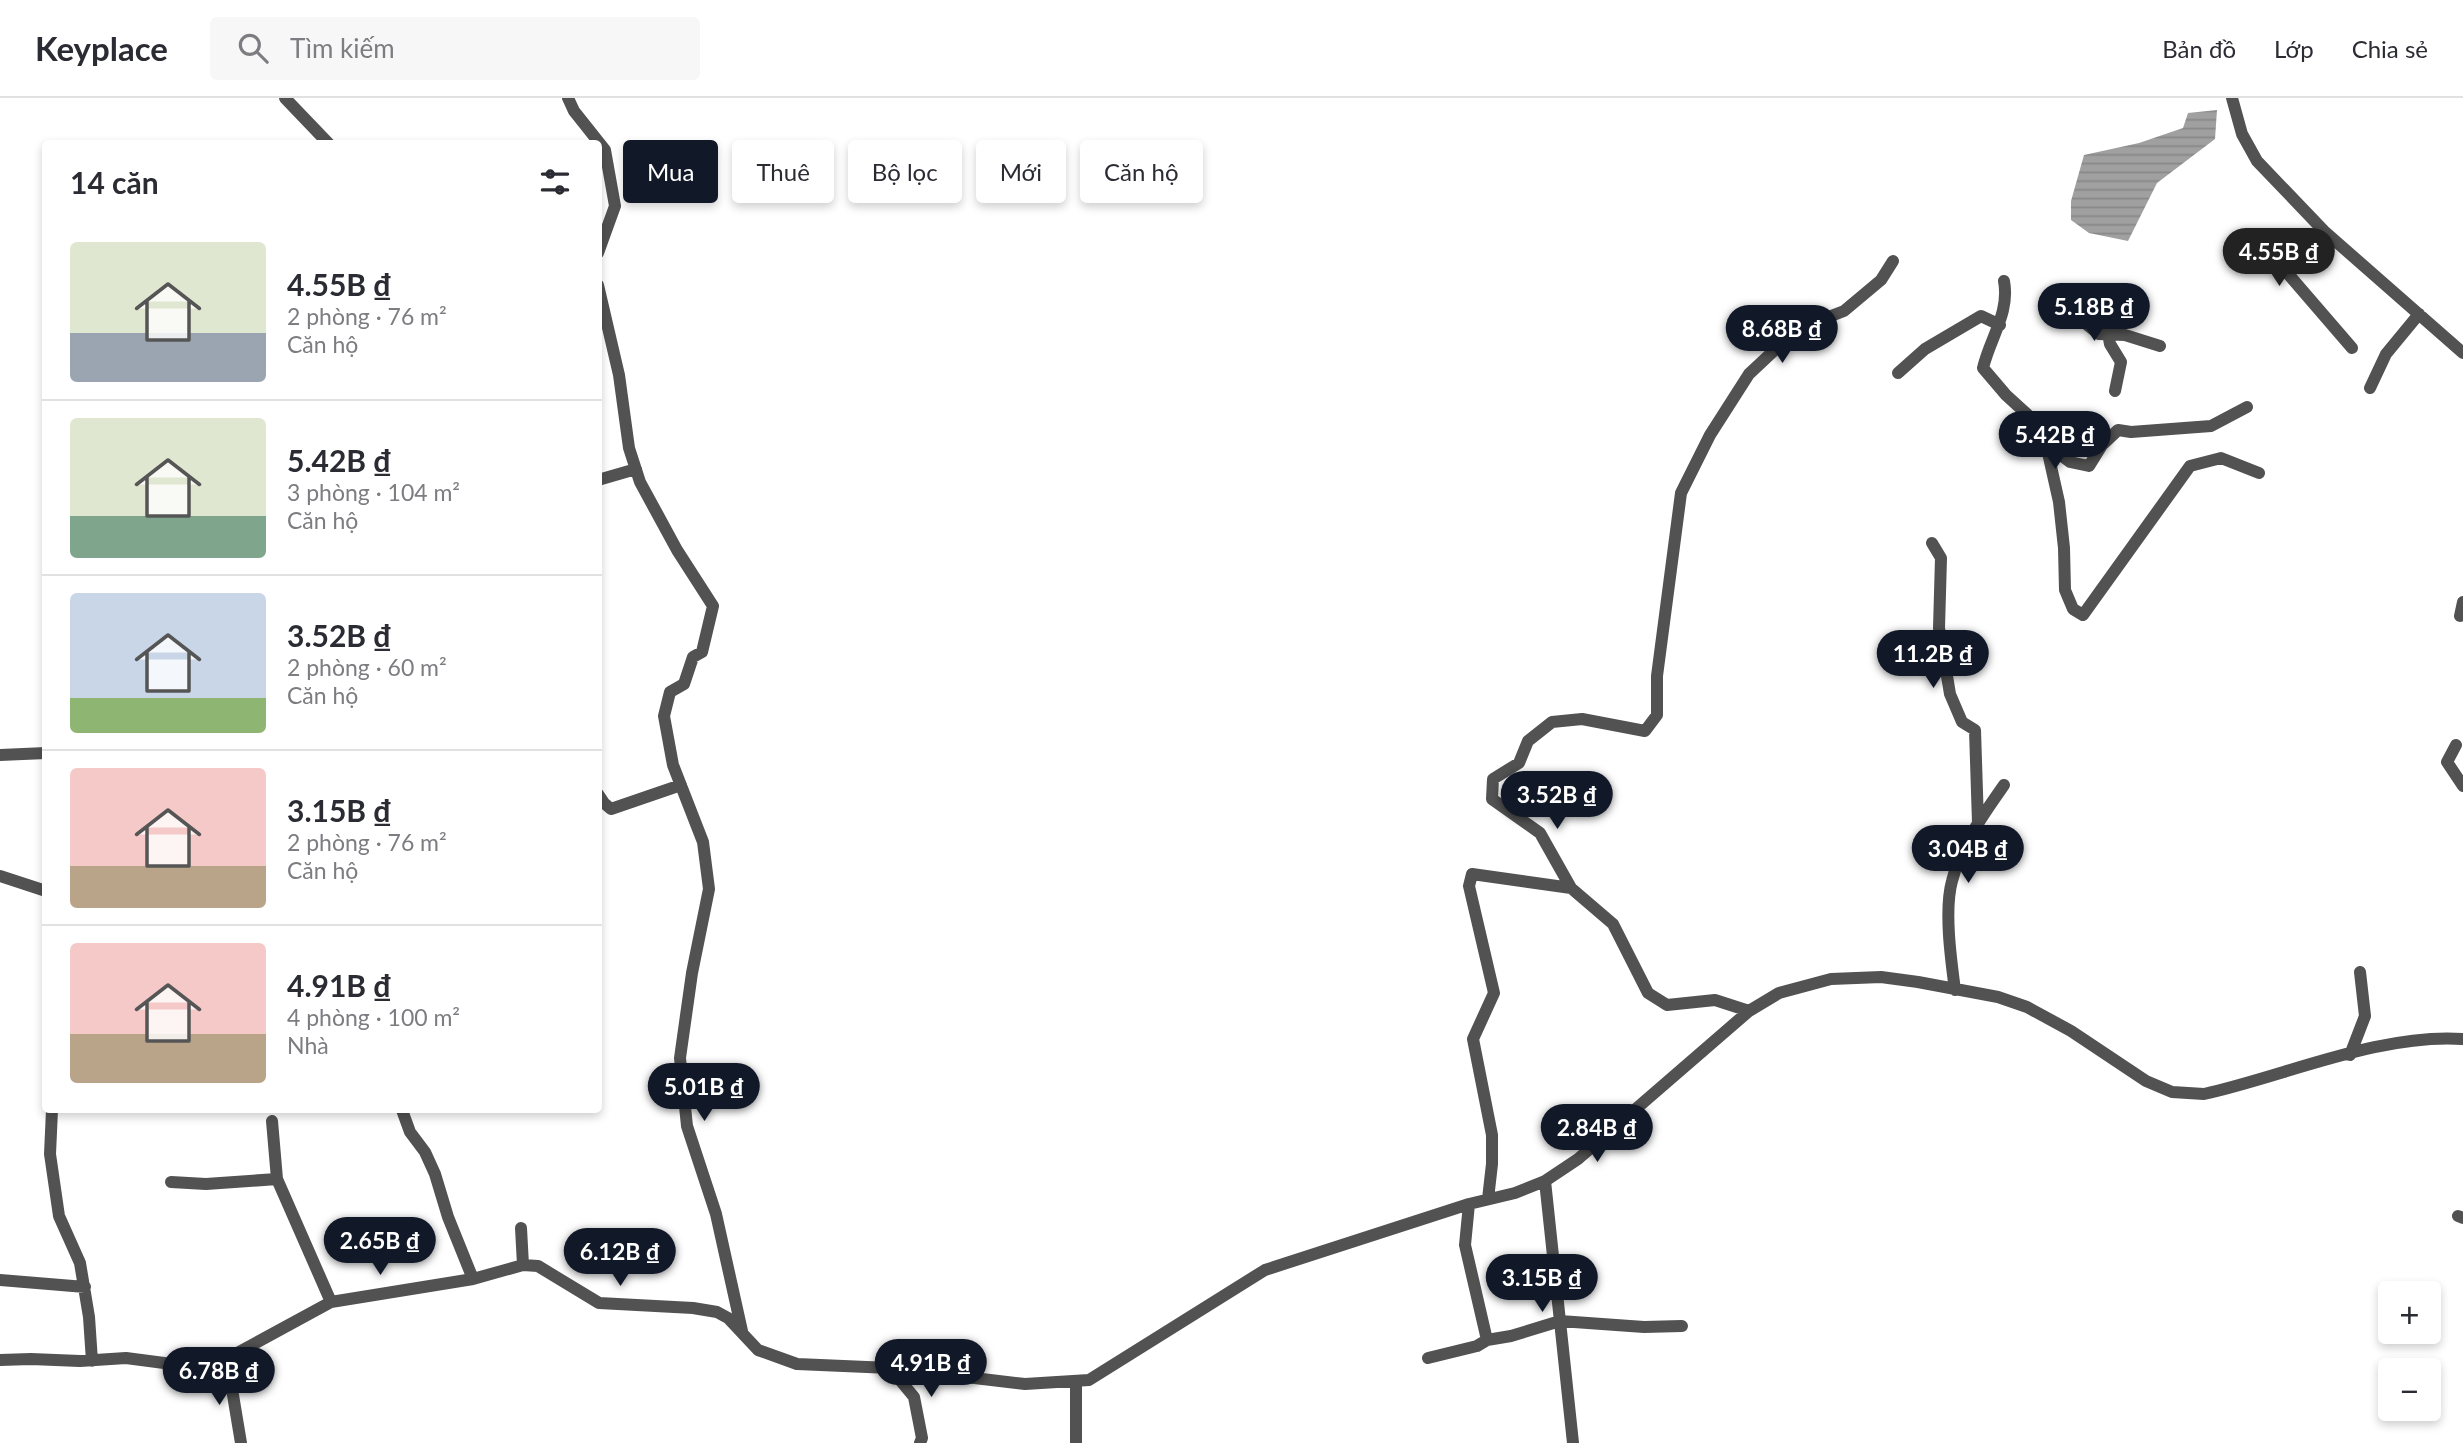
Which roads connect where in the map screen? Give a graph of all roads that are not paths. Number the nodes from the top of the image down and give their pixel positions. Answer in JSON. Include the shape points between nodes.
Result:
{"nodes":[{"id":1,"x":285,"y":98,"type":"edge"},
{"id":2,"x":568,"y":98,"type":"edge"},
{"id":3,"x":2232,"y":98,"type":"edge"},
{"id":4,"x":325,"y":140,"type":"edge"},
{"id":5,"x":597,"y":140,"type":"edge"},
{"id":6,"x":602,"y":146,"type":"edge"},
{"id":7,"x":2324,"y":231,"type":"junction"},
{"id":8,"x":602,"y":242,"type":"edge"},
{"id":9,"x":1893,"y":261,"type":"dead end"},
{"id":10,"x":2004,"y":281,"type":"dead end"},
{"id":11,"x":2100,"y":292,"type":"dead end"},
{"id":12,"x":602,"y":302,"type":"edge"},
{"id":13,"x":2048,"y":303,"type":"dead end"},
{"id":14,"x":2418,"y":314,"type":"junction"},
{"id":15,"x":2000,"y":325,"type":"junction"},
{"id":16,"x":2109,"y":334,"type":"junction"},
{"id":17,"x":2160,"y":346,"type":"dead end"},
{"id":18,"x":2352,"y":348,"type":"dead end"},
{"id":19,"x":2463,"y":353,"type":"edge"},
{"id":20,"x":1898,"y":373,"type":"dead end"},
{"id":21,"x":2370,"y":388,"type":"dead end"},
{"id":22,"x":2115,"y":391,"type":"dead end"},
{"id":23,"x":2247,"y":407,"type":"dead end"},
{"id":24,"x":2046,"y":444,"type":"junction"},
{"id":25,"x":636,"y":470,"type":"junction"},
{"id":26,"x":2259,"y":473,"type":"dead end"},
{"id":27,"x":602,"y":479,"type":"edge"},
{"id":28,"x":1932,"y":543,"type":"dead end"},
{"id":29,"x":2463,"y":602,"type":"edge"},
{"id":30,"x":2460,"y":616,"type":"dead end"},
{"id":31,"x":2456,"y":745,"type":"dead end"},
{"id":32,"x":42,"y":753,"type":"edge"},
{"id":33,"x":0,"y":755,"type":"edge"},
{"id":34,"x":681,"y":785,"type":"junction"},
{"id":35,"x":2004,"y":785,"type":"dead end"},
{"id":36,"x":2463,"y":786,"type":"edge"},
{"id":37,"x":602,"y":800,"type":"edge"},
{"id":38,"x":1978,"y":822,"type":"junction"},
{"id":39,"x":0,"y":876,"type":"edge"},
{"id":40,"x":1571,"y":888,"type":"junction"},
{"id":41,"x":42,"y":890,"type":"edge"},
{"id":42,"x":2360,"y":972,"type":"dead end"},
{"id":43,"x":1955,"y":990,"type":"junction"},
{"id":44,"x":1749,"y":1012,"type":"junction"},
{"id":45,"x":2463,"y":1039,"type":"edge"},
{"id":46,"x":2350,"y":1055,"type":"junction"},
{"id":47,"x":52,"y":1113,"type":"edge"},
{"id":48,"x":403,"y":1113,"type":"edge"},
{"id":49,"x":272,"y":1121,"type":"dead end"},
{"id":50,"x":277,"y":1179,"type":"junction"},
{"id":51,"x":1545,"y":1181,"type":"junction"},
{"id":52,"x":171,"y":1182,"type":"dead end"},
{"id":53,"x":1488,"y":1199,"type":"junction"},
{"id":54,"x":1469,"y":1204,"type":"junction"},
{"id":55,"x":521,"y":1228,"type":"dead end"},
{"id":56,"x":523,"y":1265,"type":"junction"},
{"id":57,"x":473,"y":1279,"type":"junction"},
{"id":58,"x":0,"y":1280,"type":"edge"},
{"id":59,"x":85,"y":1287,"type":"junction"},
{"id":60,"x":331,"y":1302,"type":"junction"},
{"id":61,"x":1560,"y":1321,"type":"junction"},
{"id":62,"x":1682,"y":1326,"type":"dead end"},
{"id":63,"x":743,"y":1334,"type":"junction"},
{"id":64,"x":1487,"y":1340,"type":"junction"},
{"id":65,"x":1427,"y":1358,"type":"dead end"},
{"id":66,"x":0,"y":1360,"type":"edge"},
{"id":67,"x":92,"y":1361,"type":"junction"},
{"id":68,"x":217,"y":1364,"type":"junction"},
{"id":69,"x":890,"y":1368,"type":"junction"},
{"id":70,"x":1076,"y":1382,"type":"junction"},
{"id":71,"x":241,"y":1443,"type":"edge"},
{"id":72,"x":920,"y":1443,"type":"edge"},
{"id":73,"x":1076,"y":1443,"type":"edge"},
{"id":74,"x":1573,"y":1443,"type":"edge"}],
"edges":[{"from":1,"to":4,"type":"street"},
{"from":2,"to":5,"type":"street"},
{"from":3,"to":7,"type":"street","via":[[2251,154]]},
{"from":6,"to":8,"type":"street","via":[[615,206]]},
{"from":7,"to":14,"type":"street"},
{"from":7,"to":18,"type":"street","via":[[2283,268]]},
{"from":9,"to":40,"type":"street","via":[[1881,280],[1844,311],[1797,328],[1749,374],[1710,435],[1681,493],[1657,676],[1657,715],[1645,731],[1582,719],[1552,722],[1528,741],[1519,763],[1493,779],[1492,799],[1539,833]]},
{"from":10,"to":15,"type":"street"},
{"from":11,"to":16,"type":"street"},
{"from":12,"to":25,"type":"street"},
{"from":13,"to":16,"type":"street","via":[[2099,334]]},
{"from":14,"to":19,"type":"street"},
{"from":14,"to":21,"type":"street","via":[[2386,354]]},
{"from":15,"to":20,"type":"street","via":[[1981,316],[1925,348]]},
{"from":15,"to":24,"type":"street","via":[[1983,368],[2029,416]]},
{"from":16,"to":17,"type":"street"},
{"from":16,"to":22,"type":"street","via":[[2121,362]]},
{"from":23,"to":24,"type":"street","via":[[2211,426],[2118,430],[2089,466],[2070,462]]},
{"from":24,"to":26,"type":"street","via":[[2059,502],[2065,590],[2073,609],[2082,615],[2189,467],[2221,458]]},
{"from":25,"to":27,"type":"street"},
{"from":25,"to":34,"type":"street","via":[[677,550],[713,606],[702,652],[693,657],[684,684],[670,692],[664,716]]},
{"from":28,"to":38,"type":"street","via":[[1941,558],[1939,628],[1950,694],[1962,722],[1975,730]]},
{"from":29,"to":30,"type":"street"},
{"from":31,"to":36,"type":"street","via":[[2447,762]]},
{"from":32,"to":33,"type":"street"},
{"from":34,"to":37,"type":"street","via":[[611,809]]},
{"from":34,"to":63,"type":"street","via":[[703,842],[709,889],[680,1058],[687,1126],[716,1214]]},
{"from":35,"to":38,"type":"street"},
{"from":38,"to":43,"type":"street","via":[[1951,882],[1948,933]]},
{"from":39,"to":41,"type":"street"},
{"from":40,"to":44,"type":"street","via":[[1613,924],[1648,993],[1667,1005],[1716,1000]]},
{"from":40,"to":53,"type":"street","via":[[1472,874],[1469,886],[1494,993],[1474,1040],[1492,1135]]},
{"from":42,"to":46,"type":"street","via":[[2365,1016]]},
{"from":43,"to":44,"type":"street","via":[[1881,977],[1831,979],[1779,993]]},
{"from":43,"to":46,"type":"street","via":[[1998,997],[2048,1017],[2146,1081],[2172,1092],[2204,1094]]},
{"from":44,"to":51,"type":"street"},
{"from":45,"to":46,"type":"street","via":[[2440,1038]]},
{"from":47,"to":59,"type":"street","via":[[50,1154],[59,1216],[80,1263]]},
{"from":48,"to":57,"type":"street","via":[[435,1174]]},
{"from":49,"to":50,"type":"street"},
{"from":50,"to":52,"type":"street"},
{"from":50,"to":60,"type":"street"},
{"from":51,"to":53,"type":"street"},
{"from":51,"to":61,"type":"street"},
{"from":53,"to":54,"type":"street"},
{"from":54,"to":64,"type":"street","via":[[1465,1245]]},
{"from":54,"to":70,"type":"street","via":[[1265,1270],[1089,1380]]},
{"from":55,"to":56,"type":"street"},
{"from":56,"to":57,"type":"street"},
{"from":56,"to":63,"type":"street","via":[[538,1266],[599,1303],[717,1312]]},
{"from":57,"to":60,"type":"street"},
{"from":58,"to":59,"type":"street"},
{"from":59,"to":67,"type":"street"},
{"from":60,"to":68,"type":"street"},
{"from":61,"to":62,"type":"street","via":[[1644,1328]]},
{"from":61,"to":64,"type":"street"},
{"from":61,"to":74,"type":"street"},
{"from":63,"to":69,"type":"street","via":[[758,1350],[797,1364]]},
{"from":64,"to":65,"type":"street"},
{"from":66,"to":67,"type":"street"},
{"from":67,"to":68,"type":"street","via":[[126,1358],[187,1366]]},
{"from":68,"to":71,"type":"street","via":[[232,1390]]},
{"from":69,"to":70,"type":"street","via":[[1025,1384]]},
{"from":69,"to":72,"type":"street","via":[[914,1397]]},
{"from":70,"to":73,"type":"street"}]}
